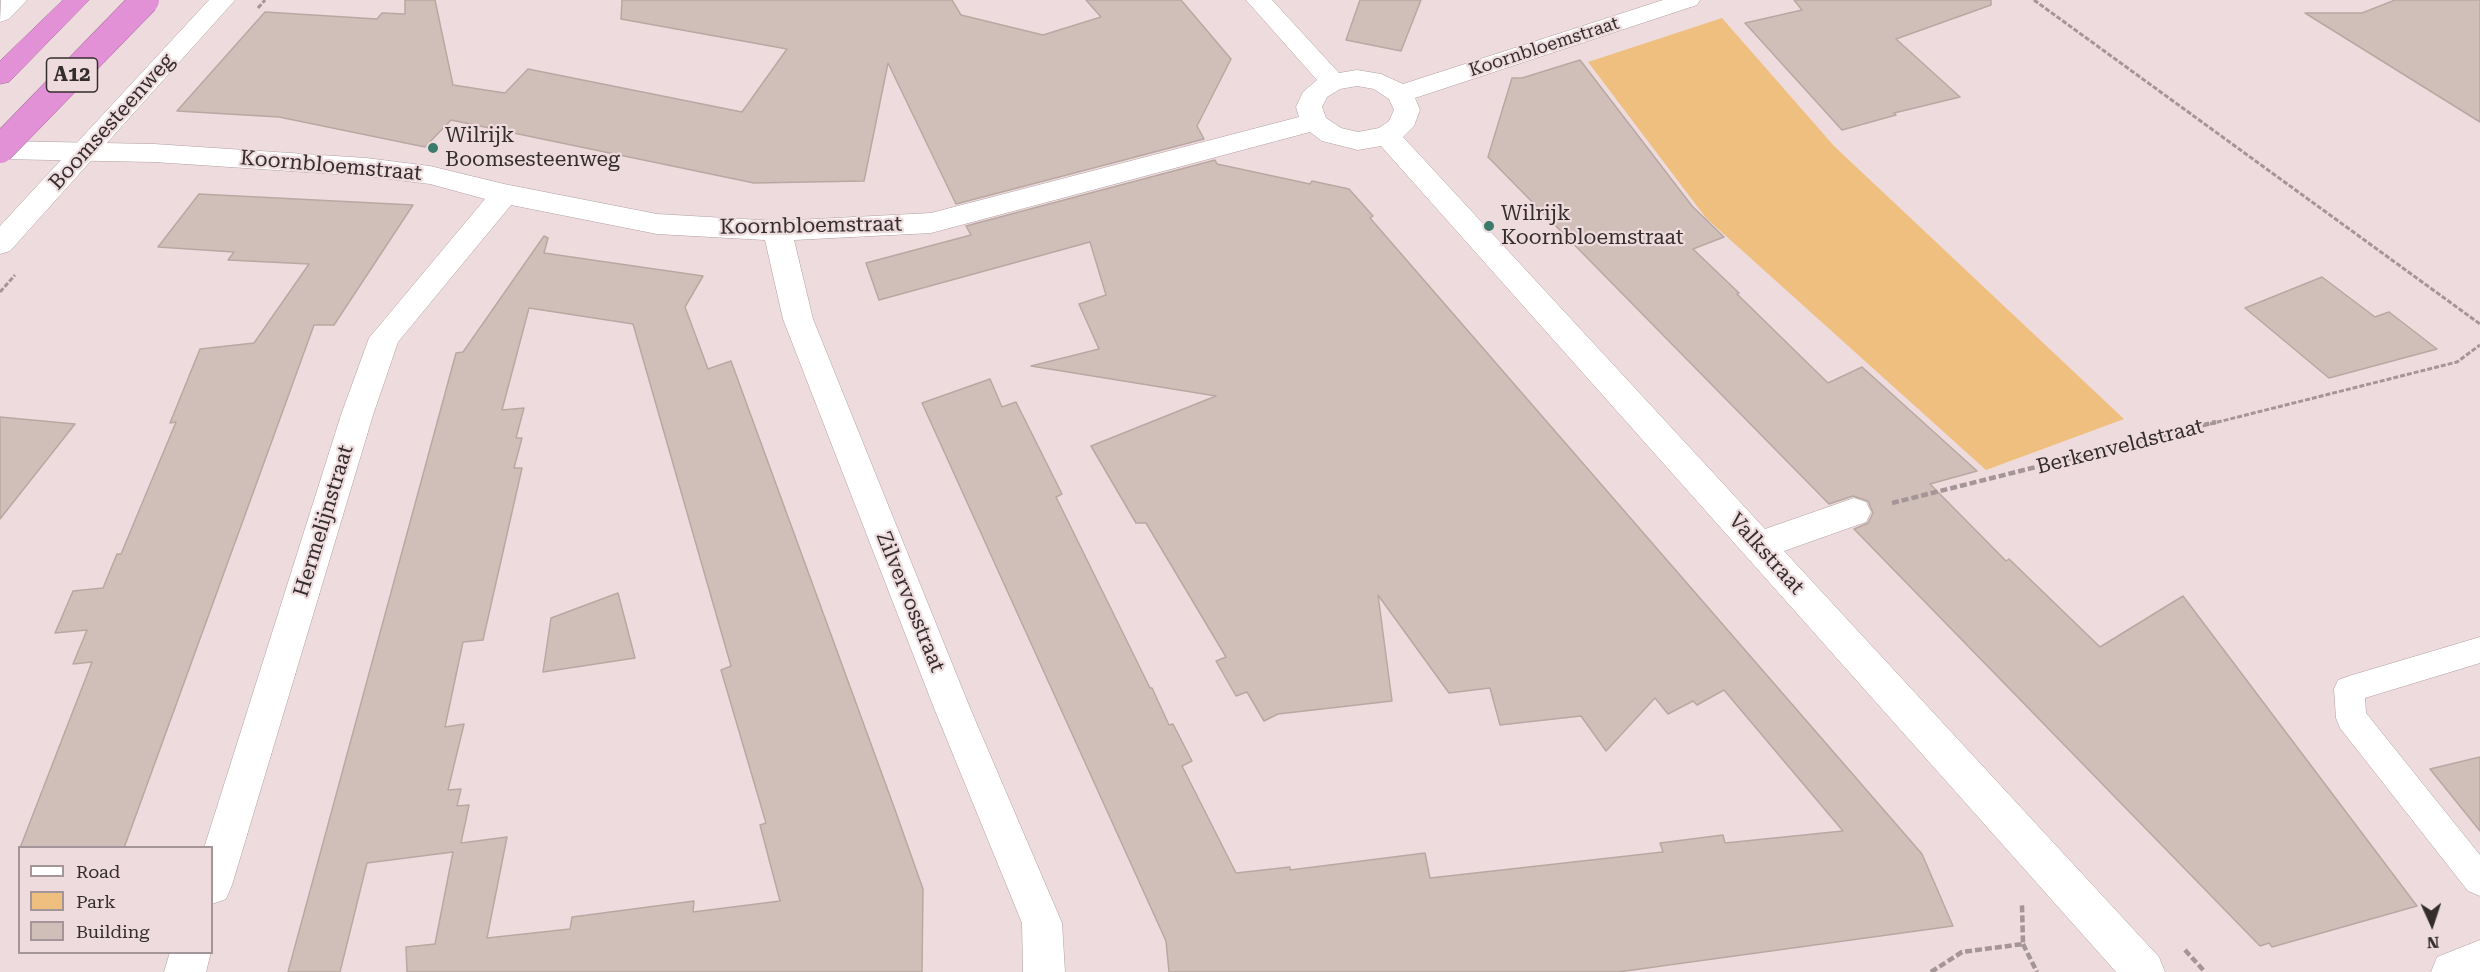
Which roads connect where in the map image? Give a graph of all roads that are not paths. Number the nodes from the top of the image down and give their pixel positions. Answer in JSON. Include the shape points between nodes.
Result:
{"nodes":[{"id":1,"x":15,"y":0,"type":"edge"},
{"id":2,"x":77,"y":0,"type":"edge"},
{"id":3,"x":145,"y":0,"type":"edge"},
{"id":4,"x":223,"y":0,"type":"edge"},
{"id":5,"x":1258,"y":0,"type":"edge"},
{"id":6,"x":1688,"y":0,"type":"edge"},
{"id":7,"x":0,"y":14,"type":"edge"},
{"id":8,"x":0,"y":76,"type":"edge"},
{"id":9,"x":1333,"y":82,"type":"junction"},
{"id":10,"x":1400,"y":94,"type":"junction"},
{"id":11,"x":1314,"y":122,"type":"junction"},
{"id":12,"x":1387,"y":136,"type":"junction"},
{"id":13,"x":0,"y":150,"type":"edge"},
{"id":14,"x":85,"y":151,"type":"junction"},
{"id":15,"x":504,"y":194,"type":"junction"},
{"id":16,"x":777,"y":231,"type":"junction"},
{"id":17,"x":0,"y":244,"type":"edge"},
{"id":18,"x":1854,"y":512,"type":"road end"},
{"id":19,"x":1758,"y":546,"type":"junction"},
{"id":20,"x":2480,"y":650,"type":"edge"},
{"id":21,"x":2480,"y":880,"type":"edge"},
{"id":22,"x":213,"y":882,"type":"edge"},
{"id":23,"x":190,"y":954,"type":"edge"},
{"id":24,"x":2480,"y":961,"type":"edge"},
{"id":25,"x":184,"y":972,"type":"edge"},
{"id":26,"x":1044,"y":972,"type":"edge"},
{"id":27,"x":2144,"y":972,"type":"edge"},
{"id":28,"x":2452,"y":972,"type":"edge"}],
"edges":[{"from":1,"to":7,"type":"street"},
{"from":2,"to":8,"type":"highway","number":"A12"},
{"from":3,"to":13,"type":"highway","number":"A12","bridge":true},
{"from":4,"to":14,"type":"street","name":"Boomsesteenweg"},
{"from":5,"to":9,"type":"street"},
{"from":6,"to":10,"type":"street","name":"Koornbloemstraat"},
{"from":9,"to":10,"type":"street","via":[[1357,78],[1381,82]]},
{"from":9,"to":11,"type":"street","via":[[1316,92],[1310,106]]},
{"from":10,"to":12,"type":"street","via":[[1407,110],[1401,126]]},
{"from":11,"to":12,"type":"street","via":[[1332,135],[1358,141]]},
{"from":11,"to":16,"type":"street","name":"Koornbloemstraat","via":[[931,223]]},
{"from":12,"to":19,"type":"street","name":"Valkstraat"},
{"from":13,"to":14,"type":"street","name":"Koornbloemstraat"},
{"from":14,"to":15,"type":"street","name":"Koornbloemstraat","via":[[366,167],[430,175]]},
{"from":14,"to":17,"type":"street","name":"Boomsesteenweg"},
{"from":15,"to":16,"type":"street","name":"Koornbloemstraat","via":[[657,224]]},
{"from":15,"to":22,"type":"street","name":"Hermelijnstraat","via":[[384,338]]},
{"from":16,"to":26,"type":"street","name":"Zilvervosstraat","via":[[798,319],[1042,923]]},
{"from":18,"to":19,"type":"street"},
{"from":19,"to":27,"type":"street","name":"Valkstraat"},
{"from":20,"to":21,"type":"lane","via":[[2349,689],[2351,718]]},
{"from":23,"to":25,"type":"street"},
{"from":24,"to":28,"type":"street"}]}
